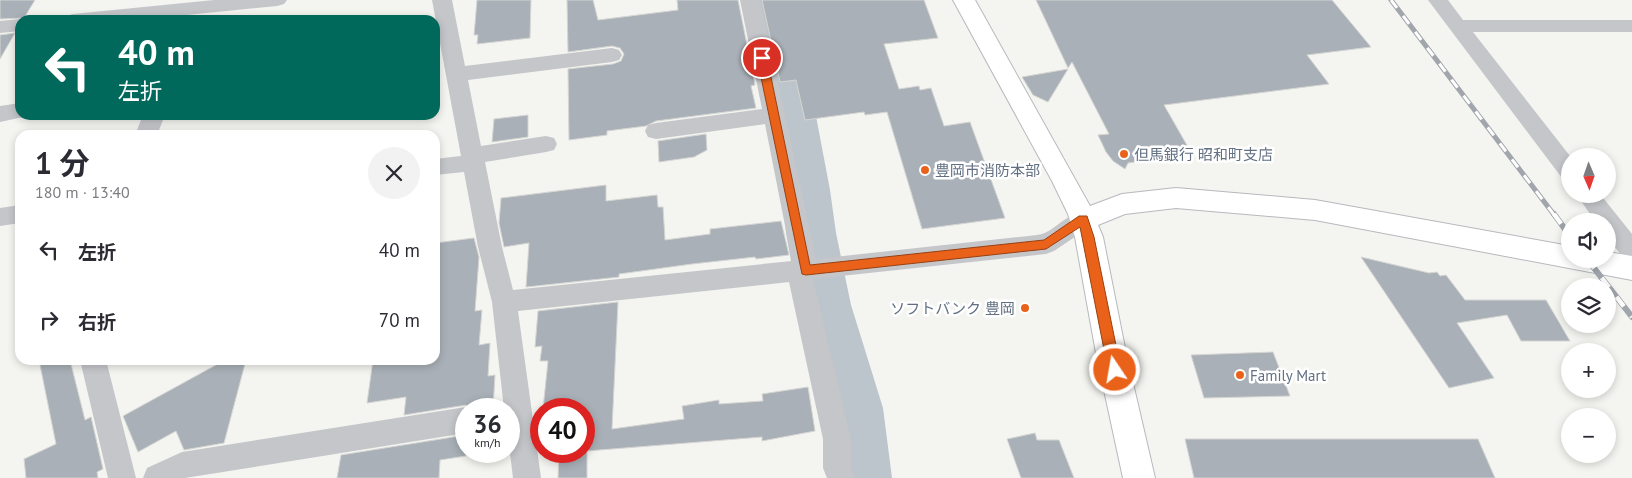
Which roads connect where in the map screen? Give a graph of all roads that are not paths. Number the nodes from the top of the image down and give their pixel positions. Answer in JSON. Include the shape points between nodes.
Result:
{"nodes":[{"id":1,"x":277,"y":0,"type":"edge"},
{"id":2,"x":442,"y":0,"type":"edge"},
{"id":3,"x":750,"y":0,"type":"edge"},
{"id":4,"x":964,"y":0,"type":"edge"},
{"id":5,"x":1438,"y":0,"type":"edge"},
{"id":6,"x":193,"y":14,"type":"edge"},
{"id":7,"x":173,"y":15,"type":"edge"},
{"id":8,"x":15,"y":26,"type":"edge"},
{"id":9,"x":1459,"y":26,"type":"junction"},
{"id":10,"x":1632,"y":26,"type":"edge"},
{"id":11,"x":0,"y":27,"type":"edge"},
{"id":12,"x":612,"y":55,"type":"dead end"},
{"id":13,"x":456,"y":74,"type":"junction"},
{"id":14,"x":15,"y":112,"type":"edge"},
{"id":15,"x":0,"y":114,"type":"edge"},
{"id":16,"x":774,"y":116,"type":"junction"},
{"id":17,"x":656,"y":131,"type":"dead end"},
{"id":18,"x":546,"y":144,"type":"dead end"},
{"id":19,"x":473,"y":159,"type":"junction"},
{"id":20,"x":1561,"y":160,"type":"edge"},
{"id":21,"x":440,"y":166,"type":"edge"},
{"id":22,"x":1594,"y":203,"type":"edge"},
{"id":23,"x":15,"y":215,"type":"edge"},
{"id":24,"x":0,"y":217,"type":"edge"},
{"id":25,"x":1083,"y":220,"type":"junction"},
{"id":26,"x":1632,"y":252,"type":"edge"},
{"id":27,"x":1561,"y":255,"type":"edge"},
{"id":28,"x":1616,"y":265,"type":"edge"},
{"id":29,"x":1632,"y":268,"type":"edge"},
{"id":30,"x":802,"y":271,"type":"junction"},
{"id":31,"x":504,"y":302,"type":"junction"},
{"id":32,"x":94,"y":365,"type":"edge"},
{"id":33,"x":513,"y":398,"type":"edge"},
{"id":34,"x":455,"y":422,"type":"edge"},
{"id":35,"x":520,"y":442,"type":"edge"},
{"id":36,"x":122,"y":478,"type":"edge"},
{"id":37,"x":157,"y":478,"type":"edge"},
{"id":38,"x":527,"y":478,"type":"edge"},
{"id":39,"x":841,"y":478,"type":"edge"},
{"id":40,"x":1139,"y":478,"type":"edge"}],
"edges":[{"from":1,"to":6,"type":"street"},
{"from":2,"to":13,"type":"street"},
{"from":3,"to":16,"type":"street"},
{"from":4,"to":25,"type":"street","via":[[1065,181]]},
{"from":5,"to":9,"type":"street"},
{"from":6,"to":7,"type":"street"},
{"from":8,"to":11,"type":"street"},
{"from":9,"to":10,"type":"street"},
{"from":9,"to":20,"type":"street"},
{"from":12,"to":13,"type":"street"},
{"from":13,"to":19,"type":"street"},
{"from":14,"to":15,"type":"street"},
{"from":16,"to":17,"type":"street"},
{"from":16,"to":30,"type":"street"},
{"from":18,"to":19,"type":"street"},
{"from":19,"to":21,"type":"street"},
{"from":19,"to":31,"type":"street"},
{"from":22,"to":26,"type":"street"},
{"from":23,"to":24,"type":"street"},
{"from":25,"to":27,"type":"street","via":[[1122,204],[1176,198],[1315,210]]},
{"from":25,"to":30,"type":"street","via":[[1046,244]]},
{"from":25,"to":40,"type":"street"},
{"from":28,"to":29,"type":"street"},
{"from":30,"to":31,"type":"street"},
{"from":30,"to":39,"type":"street","via":[[837,439],[837,468]]},
{"from":31,"to":33,"type":"street"},
{"from":32,"to":36,"type":"street"},
{"from":34,"to":37,"type":"street","via":[[182,465]]},
{"from":35,"to":38,"type":"street"}]}
